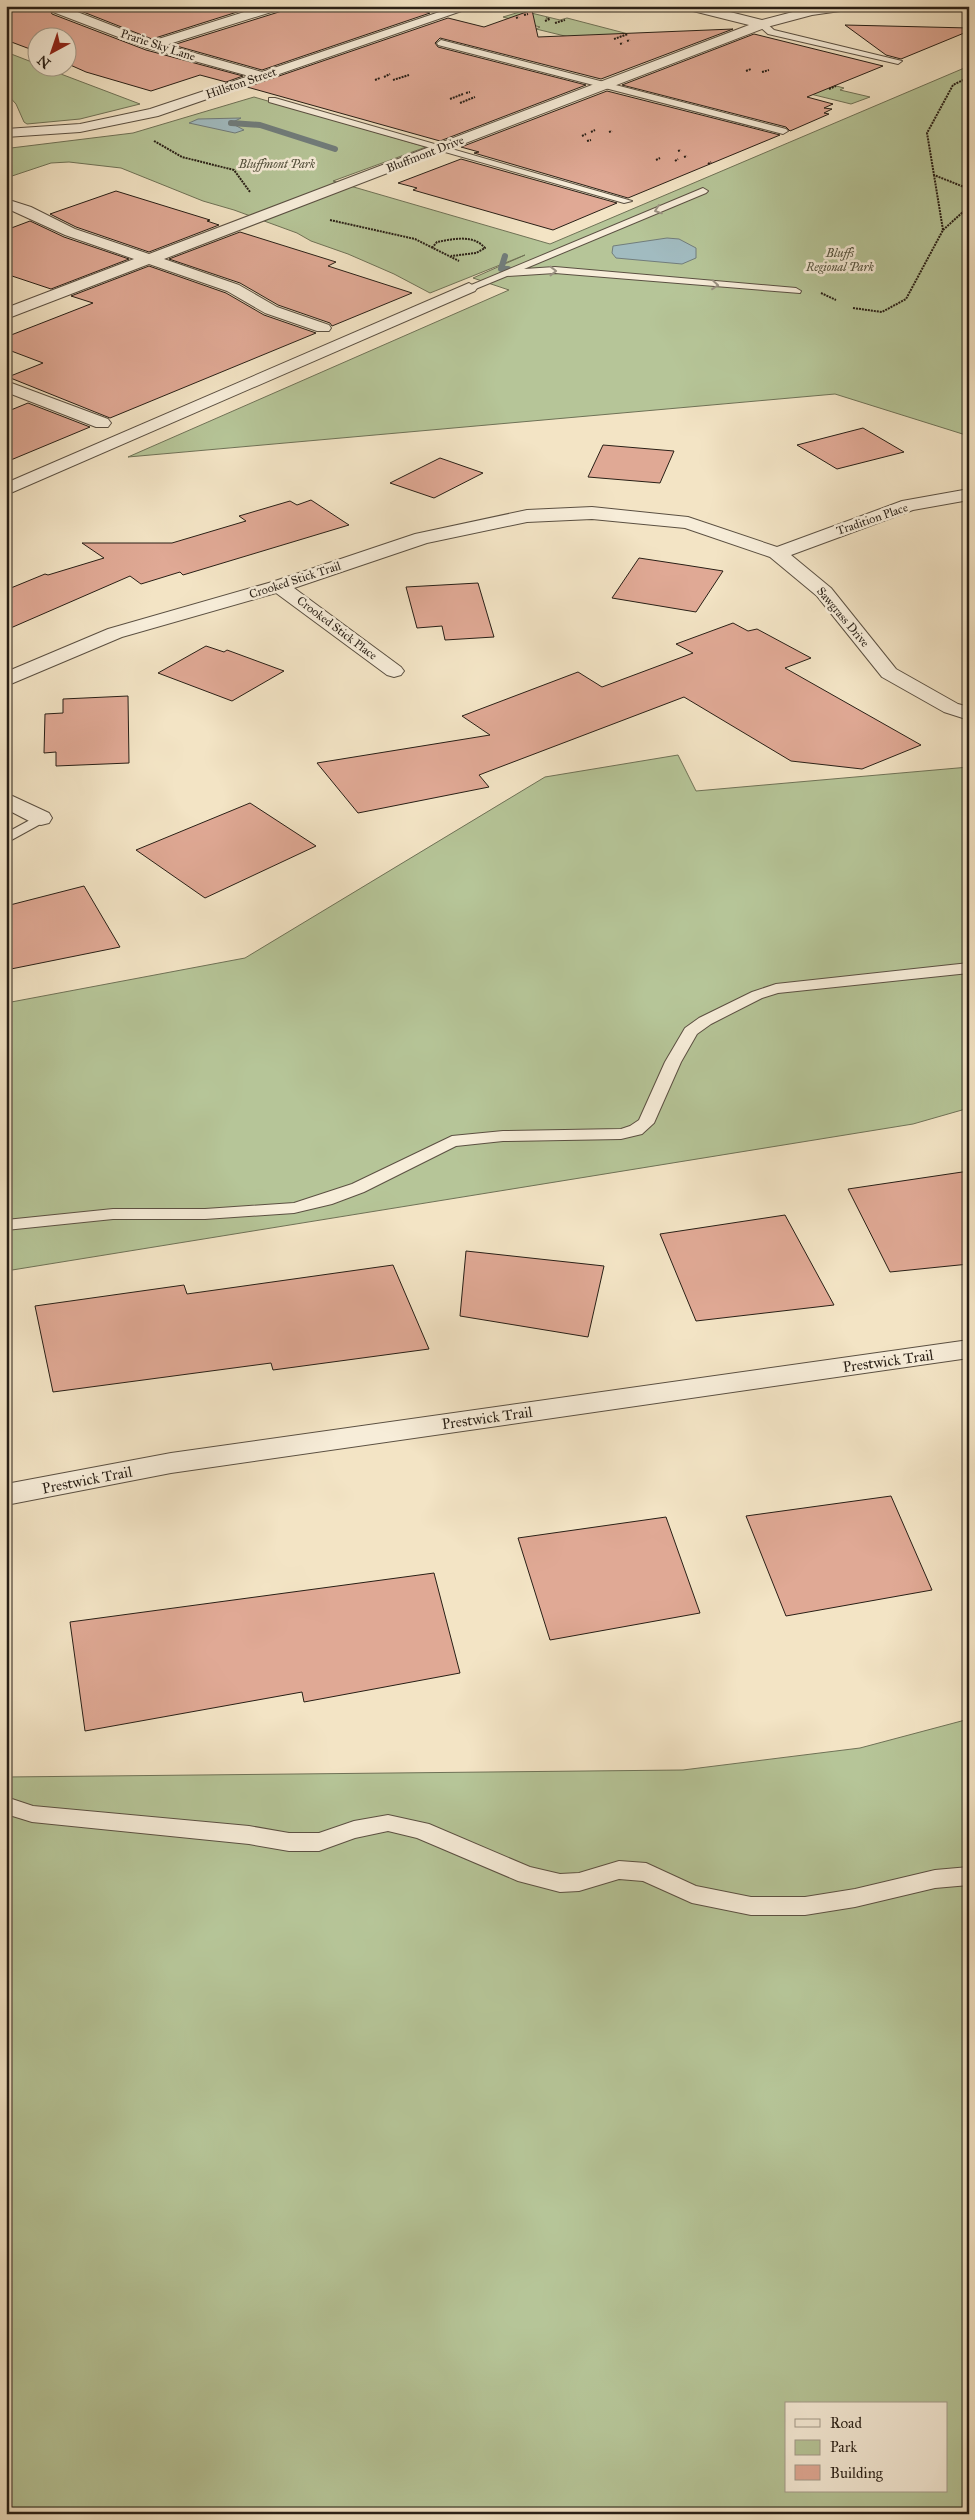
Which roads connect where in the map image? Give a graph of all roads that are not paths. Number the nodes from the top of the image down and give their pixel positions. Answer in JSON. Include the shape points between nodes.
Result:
{"nodes":[{"id":1,"x":56,"y":6,"type":"edge"},
{"id":2,"x":277,"y":6,"type":"edge"},
{"id":3,"x":470,"y":6,"type":"edge"},
{"id":4,"x":688,"y":6,"type":"edge"},
{"id":5,"x":847,"y":6,"type":"edge"},
{"id":6,"x":762,"y":24,"type":"junction"},
{"id":7,"x":440,"y":43,"type":"dead end"},
{"id":8,"x":152,"y":45,"type":"junction"},
{"id":9,"x":898,"y":61,"type":"dead end"},
{"id":10,"x":263,"y":76,"type":"junction"},
{"id":11,"x":604,"y":85,"type":"junction"},
{"id":12,"x":272,"y":100,"type":"dead end"},
{"id":13,"x":783,"y":131,"type":"dead end"},
{"id":14,"x":6,"y":133,"type":"edge"},
{"id":15,"x":441,"y":148,"type":"junction"},
{"id":16,"x":703,"y":191,"type":"dead end"},
{"id":17,"x":627,"y":201,"type":"dead end"},
{"id":18,"x":6,"y":203,"type":"edge"},
{"id":19,"x":150,"y":260,"type":"junction"},
{"id":20,"x":504,"y":274,"type":"junction"},
{"id":21,"x":469,"y":288,"type":"joint"},
{"id":22,"x":796,"y":291,"type":"dead end"},
{"id":23,"x":6,"y":301,"type":"edge"},
{"id":24,"x":25,"y":307,"type":"junction"},
{"id":25,"x":6,"y":314,"type":"edge"},
{"id":26,"x":323,"y":328,"type":"dead end"},
{"id":27,"x":6,"y":386,"type":"edge"},
{"id":28,"x":102,"y":423,"type":"dead end"},
{"id":29,"x":6,"y":490,"type":"edge"},
{"id":30,"x":969,"y":494,"type":"edge"},
{"id":31,"x":592,"y":513,"type":"joint"},
{"id":32,"x":777,"y":553,"type":"junction"},
{"id":33,"x":279,"y":586,"type":"junction"},
{"id":34,"x":394,"y":671,"type":"dead end"},
{"id":35,"x":6,"y":680,"type":"edge"},
{"id":36,"x":969,"y":714,"type":"edge"},
{"id":37,"x":6,"y":800,"type":"edge"},
{"id":38,"x":41,"y":818,"type":"joint"},
{"id":39,"x":6,"y":839,"type":"edge"},
{"id":40,"x":969,"y":968,"type":"edge"},
{"id":41,"x":6,"y":1225,"type":"edge"},
{"id":42,"x":969,"y":1349,"type":"edge"},
{"id":43,"x":6,"y":1495,"type":"edge"},
{"id":44,"x":6,"y":1805,"type":"edge"},
{"id":45,"x":969,"y":1876,"type":"edge"}],
"edges":[{"from":1,"to":8,"type":"street","name":"Prarie Sky Lane"},
{"from":2,"to":8,"type":"street"},
{"from":3,"to":10,"type":"street","name":"Hillston Street"},
{"from":4,"to":6,"type":"street"},
{"from":5,"to":6,"type":"street","name":"Bluffmont Drive"},
{"from":6,"to":9,"type":"lane","via":[[771,32]]},
{"from":6,"to":11,"type":"street","name":"Bluffmont Drive"},
{"from":7,"to":11,"type":"lane"},
{"from":8,"to":10,"type":"street","name":"Prarie Sky Lane"},
{"from":10,"to":14,"type":"street","name":"Hillston Street","via":[[116,122]]},
{"from":11,"to":13,"type":"lane"},
{"from":11,"to":15,"type":"street","name":"Bluffmont Drive"},
{"from":12,"to":15,"type":"lane"},
{"from":15,"to":17,"type":"lane"},
{"from":15,"to":19,"type":"street","name":"Bluffmont Drive"},
{"from":16,"to":20,"type":"lane","one_way":true},
{"from":18,"to":19,"type":"street","via":[[70,232]]},
{"from":19,"to":24,"type":"street","name":"Bluffmont Drive"},
{"from":19,"to":26,"type":"street","via":[[234,288],[271,310]]},
{"from":20,"to":21,"type":"lane"},
{"from":20,"to":22,"type":"lane","one_way":true,"via":[[554,270]]},
{"from":21,"to":29,"type":"street"},
{"from":23,"to":24,"type":"street"},
{"from":24,"to":25,"type":"street","name":"Bluffmont Drive"},
{"from":27,"to":28,"type":"street"},
{"from":30,"to":32,"type":"street","name":"Tradition Place","via":[[909,505]]},
{"from":31,"to":32,"type":"street","name":"Sawgrass Drive","via":[[688,523]]},
{"from":31,"to":33,"type":"street","name":"Crooked Stick Trail","via":[[527,516],[422,538]]},
{"from":32,"to":36,"type":"street","name":"Sawgrass Drive","via":[[824,592],[889,673],[951,708]]},
{"from":33,"to":34,"type":"street","name":"Crooked Stick Place"},
{"from":33,"to":35,"type":"street","name":"Crooked Stick Trail","via":[[115,633]]},
{"from":37,"to":38,"type":"street"},
{"from":38,"to":39,"type":"lane"},
{"from":40,"to":41,"type":"lane","via":[[776,989],[705,1020],[690,1031],[646,1123],[636,1130],[621,1134],[503,1136],[452,1141],[358,1188],[294,1208],[205,1214],[114,1214]]},
{"from":42,"to":43,"type":"street","name":"Prestwick Trail","via":[[171,1463]]},
{"from":44,"to":45,"type":"lane","via":[[32,1814],[250,1835],[289,1842],[319,1842],[388,1823],[421,1830],[526,1875],[560,1883],[579,1882],[619,1870],[646,1872],[692,1894],[751,1906],[805,1906],[935,1879]]}]}
